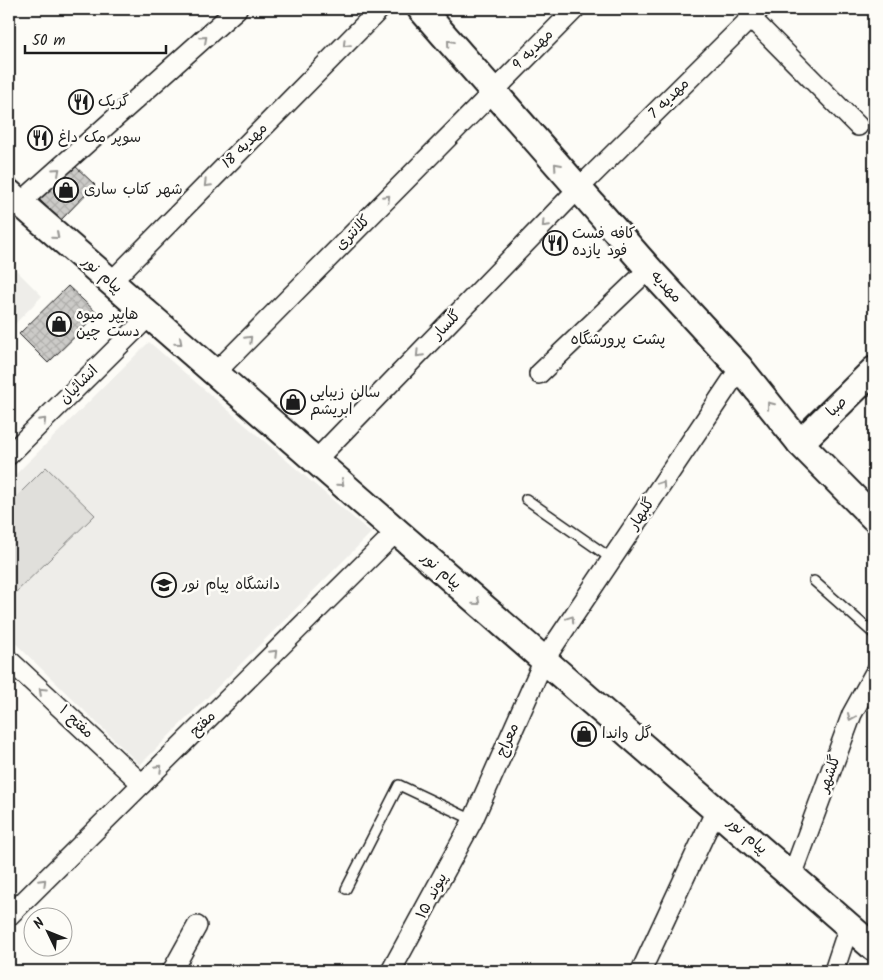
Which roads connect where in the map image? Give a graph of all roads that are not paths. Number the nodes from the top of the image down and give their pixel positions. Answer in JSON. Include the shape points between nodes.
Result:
{"nodes":[{"id":1,"x":237,"y":9,"type":"edge"},
{"id":2,"x":380,"y":9,"type":"edge"},
{"id":3,"x":421,"y":9,"type":"edge"},
{"id":4,"x":575,"y":9,"type":"edge"},
{"id":5,"x":756,"y":13,"type":"edge"},
{"id":6,"x":492,"y":92,"type":"junction"},
{"id":7,"x":858,"y":126,"type":"dead end"},
{"id":8,"x":578,"y":189,"type":"junction"},
{"id":9,"x":12,"y":203,"type":"edge"},
{"id":10,"x":649,"y":269,"type":"junction"},
{"id":11,"x":110,"y":282,"type":"junction"},
{"id":12,"x":148,"y":316,"type":"junction"},
{"id":13,"x":740,"y":368,"type":"junction"},
{"id":14,"x":874,"y":370,"type":"edge"},
{"id":15,"x":215,"y":373,"type":"junction"},
{"id":16,"x":539,"y":374,"type":"dead end"},
{"id":17,"x":800,"y":443,"type":"junction"},
{"id":18,"x":9,"y":455,"type":"edge"},
{"id":19,"x":315,"y":461,"type":"junction"},
{"id":20,"x":526,"y":499,"type":"dead end"},
{"id":21,"x":874,"y":518,"type":"edge"},
{"id":22,"x":396,"y":532,"type":"junction"},
{"id":23,"x":612,"y":559,"type":"junction"},
{"id":24,"x":814,"y":581,"type":"dead end"},
{"id":25,"x":874,"y":634,"type":"edge"},
{"id":26,"x":544,"y":660,"type":"junction"},
{"id":27,"x":9,"y":662,"type":"edge"},
{"id":28,"x":874,"y":674,"type":"edge"},
{"id":29,"x":142,"y":784,"type":"junction"},
{"id":30,"x":716,"y":810,"type":"junction"},
{"id":31,"x":473,"y":820,"type":"junction"},
{"id":32,"x":792,"y":876,"type":"junction"},
{"id":33,"x":346,"y":889,"type":"dead end"},
{"id":34,"x":9,"y":916,"type":"edge"},
{"id":35,"x":197,"y":926,"type":"dead end"},
{"id":36,"x":850,"y":926,"type":"junction"},
{"id":37,"x":874,"y":948,"type":"edge"},
{"id":38,"x":172,"y":971,"type":"edge"},
{"id":39,"x":391,"y":971,"type":"edge"},
{"id":40,"x":641,"y":971,"type":"edge"},
{"id":41,"x":834,"y":971,"type":"edge"}],
"edges":[{"from":9,"to":1,"type":"street","one_way":true},
{"from":2,"to":11,"type":"street","name":"مهدیه 18","one_way":true},
{"from":6,"to":3,"type":"main road","name":"مهدیه","one_way":true},
{"from":4,"to":6,"type":"street","name":"مهدیه 9"},
{"from":5,"to":7,"type":"street"},
{"from":5,"to":8,"type":"street","name":"مهدیه 7"},
{"from":8,"to":6,"type":"main road","name":"مهدیه","one_way":true},
{"from":15,"to":6,"type":"street","name":"کلانتری","one_way":true},
{"from":8,"to":10,"type":"main road","name":"مهدیه"},
{"from":8,"to":19,"type":"street","name":"گلسار","one_way":true},
{"from":9,"to":11,"type":"main road","name":"پیام نور","one_way":true},
{"from":10,"to":13,"type":"main road","name":"مهدیه"},
{"from":10,"to":16,"type":"street"},
{"from":11,"to":12,"type":"main road","name":"پیام نور"},
{"from":12,"to":15,"type":"main road","name":"پیام نور","one_way":true},
{"from":18,"to":12,"type":"street","name":"انشائیان","one_way":true},
{"from":17,"to":13,"type":"main road","name":"مهدیه","one_way":true},
{"from":23,"to":13,"type":"street","name":"گلبهار","one_way":true},
{"from":14,"to":17,"type":"main road","name":"صبا"},
{"from":15,"to":19,"type":"main road","name":"پیام نور"},
{"from":17,"to":21,"type":"main road","name":"مهدیه"},
{"from":19,"to":22,"type":"main road","name":"پیام نور","one_way":true},
{"from":20,"to":23,"type":"lane"},
{"from":22,"to":26,"type":"main road","name":"پیام نور","one_way":true},
{"from":29,"to":22,"type":"street","name":"مفتح","one_way":true},
{"from":26,"to":23,"type":"street","name":"گلبهار","one_way":true},
{"from":24,"to":25,"type":"lane"},
{"from":26,"to":30,"type":"main road","name":"پیام نور"},
{"from":26,"to":31,"type":"street","name":"معراج"},
{"from":29,"to":27,"type":"street","name":"مفتح ۱","one_way":true},
{"from":28,"to":32,"type":"street","name":"گلشهر","one_way":true,"via":[[852,714]]},
{"from":34,"to":29,"type":"street","name":"مفتح","one_way":true},
{"from":30,"to":32,"type":"main road","name":"پیام نور"},
{"from":30,"to":40,"type":"street"},
{"from":31,"to":33,"type":"lane","via":[[399,785]]},
{"from":31,"to":39,"type":"street","name":"پیوند ۱۵"},
{"from":32,"to":36,"type":"main road","name":"پیام نور"},
{"from":35,"to":38,"type":"street"},
{"from":36,"to":37,"type":"main road","name":"پیام نور"},
{"from":36,"to":41,"type":"street"}]}
